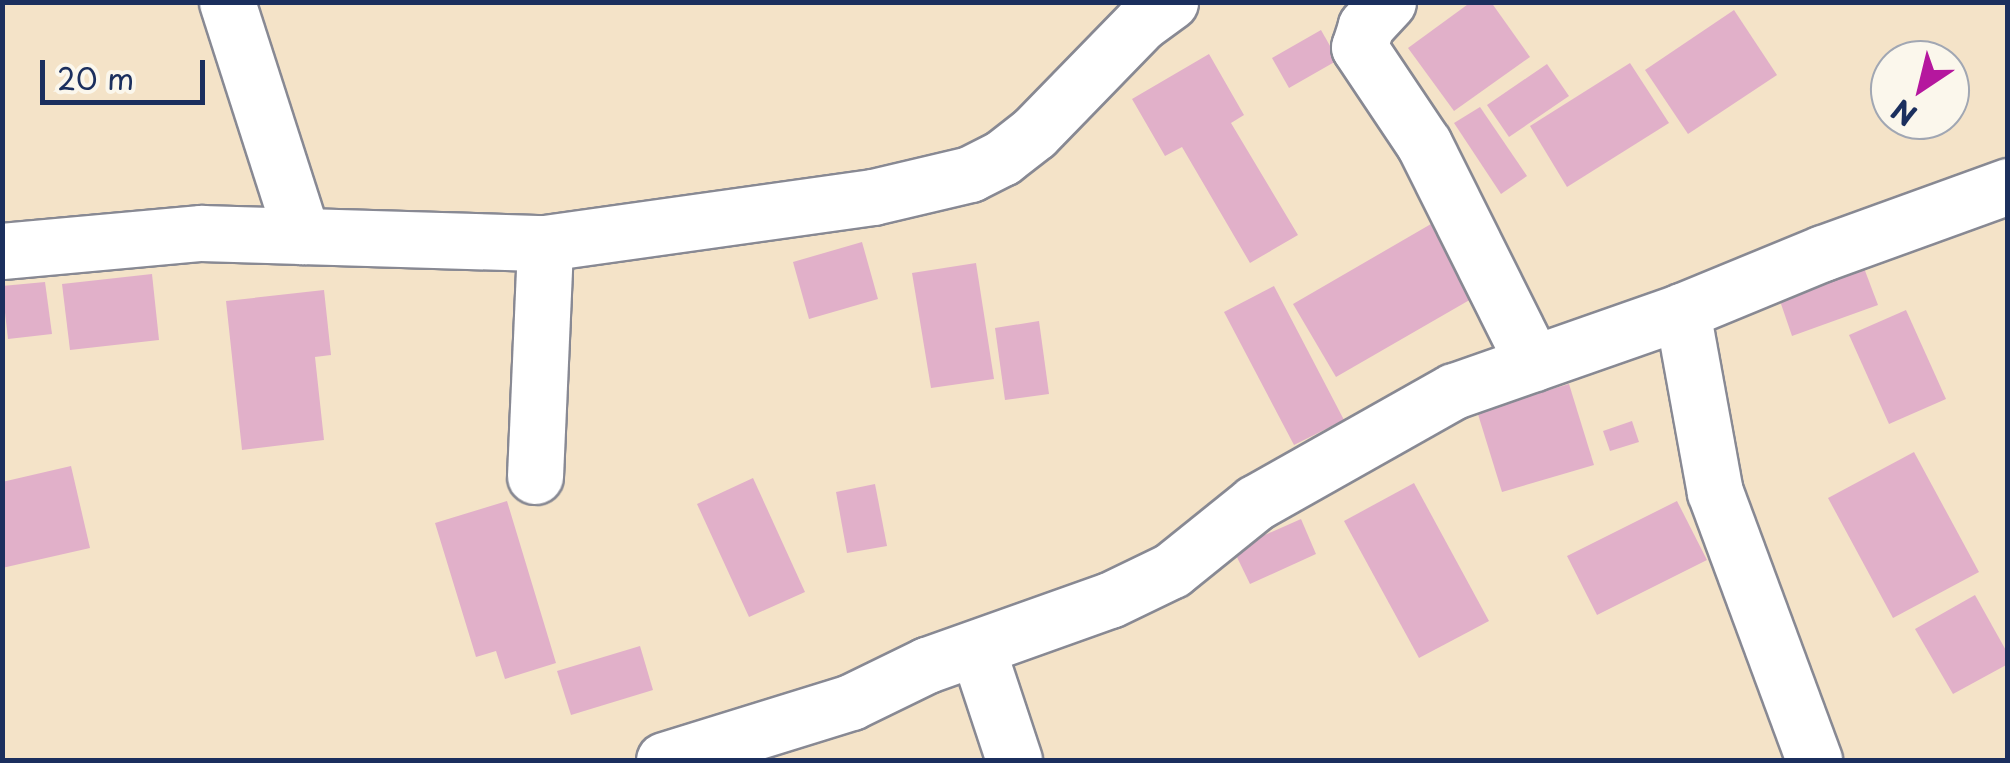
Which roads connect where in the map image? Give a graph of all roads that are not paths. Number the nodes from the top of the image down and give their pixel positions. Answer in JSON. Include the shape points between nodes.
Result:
{"nodes":[{"id":1,"x":227,"y":2,"type":"edge"},
{"id":2,"x":1170,"y":2,"type":"edge"},
{"id":3,"x":1388,"y":2,"type":"edge"},
{"id":4,"x":2008,"y":186,"type":"edge"},
{"id":5,"x":302,"y":236,"type":"junction"},
{"id":6,"x":544,"y":243,"type":"junction"},
{"id":7,"x":2,"y":252,"type":"edge"},
{"id":8,"x":1682,"y":311,"type":"junction"},
{"id":9,"x":1533,"y":363,"type":"junction"},
{"id":10,"x":535,"y":476,"type":"dead end"},
{"id":11,"x":977,"y":648,"type":"junction"},
{"id":12,"x":664,"y":760,"type":"edge"},
{"id":13,"x":1014,"y":760,"type":"edge"},
{"id":14,"x":1814,"y":760,"type":"edge"}],
"edges":[{"from":1,"to":5,"type":"street"},
{"from":2,"to":6,"type":"street","via":[[1034,133],[970,174],[873,197]]},
{"from":3,"to":9,"type":"street","via":[[1366,26],[1359,46],[1424,144]]},
{"from":4,"to":8,"type":"street"},
{"from":5,"to":6,"type":"street"},
{"from":5,"to":7,"type":"street","via":[[201,233]]},
{"from":6,"to":10,"type":"street"},
{"from":8,"to":9,"type":"street"},
{"from":8,"to":14,"type":"street","via":[[1715,492]]},
{"from":9,"to":11,"type":"street","via":[[1454,390],[1255,503],[1172,570]]},
{"from":11,"to":12,"type":"street","via":[[851,702]]},
{"from":11,"to":13,"type":"street"}]}
